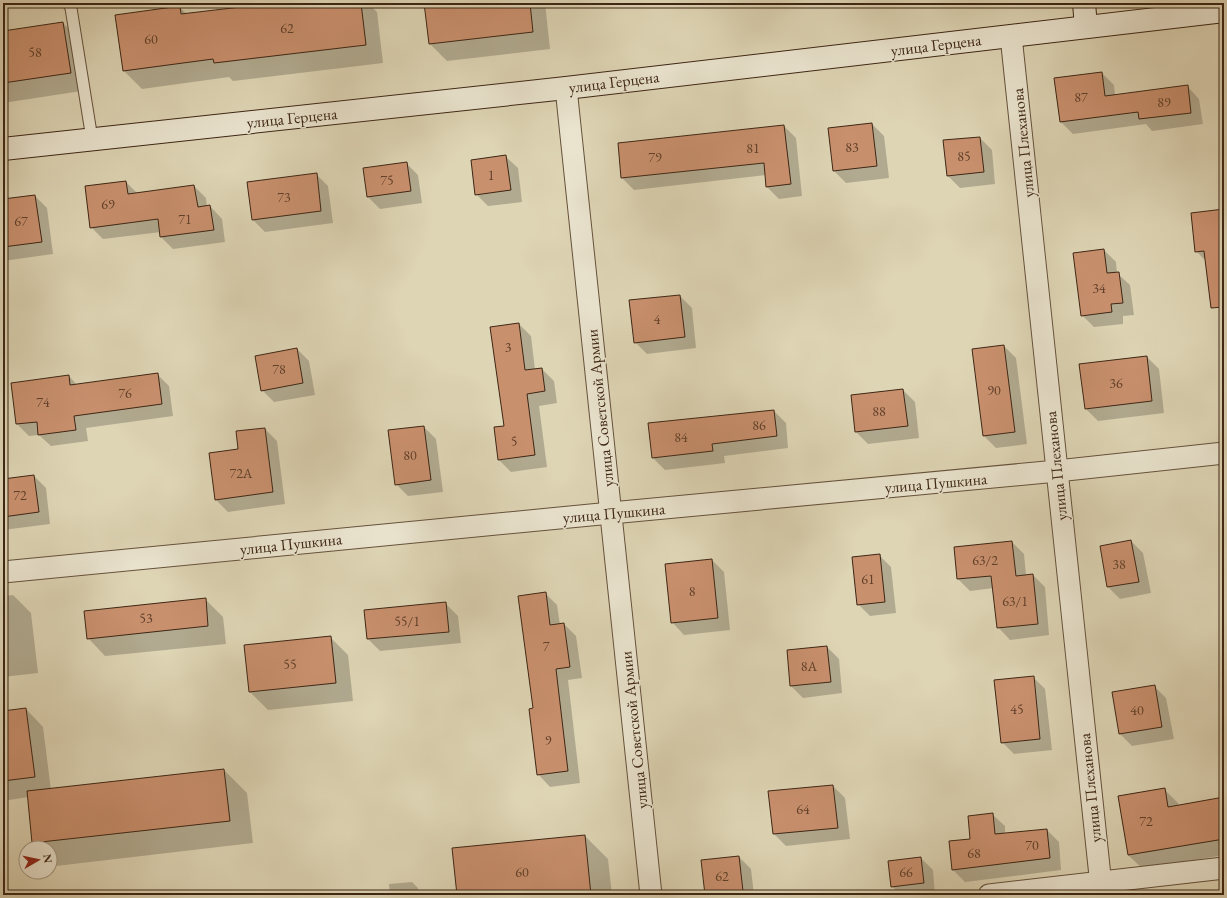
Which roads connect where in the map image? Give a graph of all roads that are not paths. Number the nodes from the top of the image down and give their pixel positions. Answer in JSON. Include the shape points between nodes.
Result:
{"nodes":[{"id":1,"x":68,"y":3,"type":"edge"},
{"id":2,"x":1084,"y":3,"type":"edge"},
{"id":3,"x":1224,"y":11,"type":"edge"},
{"id":4,"x":1086,"y":27,"type":"junction"},
{"id":5,"x":1011,"y":36,"type":"junction"},
{"id":6,"x":566,"y":88,"type":"junction"},
{"id":7,"x":92,"y":139,"type":"junction"},
{"id":8,"x":3,"y":149,"type":"edge"},
{"id":9,"x":1224,"y":453,"type":"edge"},
{"id":10,"x":1057,"y":471,"type":"junction"},
{"id":11,"x":611,"y":513,"type":"junction"},
{"id":12,"x":3,"y":572,"type":"edge"},
{"id":13,"x":1224,"y":868,"type":"edge"},
{"id":14,"x":1101,"y":888,"type":"edge"},
{"id":15,"x":651,"y":895,"type":"edge"},
{"id":16,"x":989,"y":895,"type":"edge"}],
"edges":[{"from":1,"to":7,"type":"lane","via":[[71,8]]},
{"from":2,"to":4,"type":"street"},
{"from":3,"to":4,"type":"street","name":"улица Герцена"},
{"from":4,"to":5,"type":"street","name":"улица Герцена"},
{"from":5,"to":6,"type":"street","name":"улица Герцена"},
{"from":5,"to":10,"type":"street","name":"улица Плеханова"},
{"from":6,"to":7,"type":"street","name":"улица Герцена"},
{"from":6,"to":11,"type":"street","name":"улица Советской Армии"},
{"from":7,"to":8,"type":"street","name":"улица Герцена"},
{"from":9,"to":10,"type":"street","name":"улица Пушкина"},
{"from":10,"to":11,"type":"street","name":"улица Пушкина"},
{"from":10,"to":14,"type":"street","name":"улица Плеханова"},
{"from":11,"to":12,"type":"street","name":"улица Пушкина"},
{"from":11,"to":15,"type":"street","name":"улица Советской Армии"},
{"from":13,"to":14,"type":"street"},
{"from":14,"to":16,"type":"street"}]}
